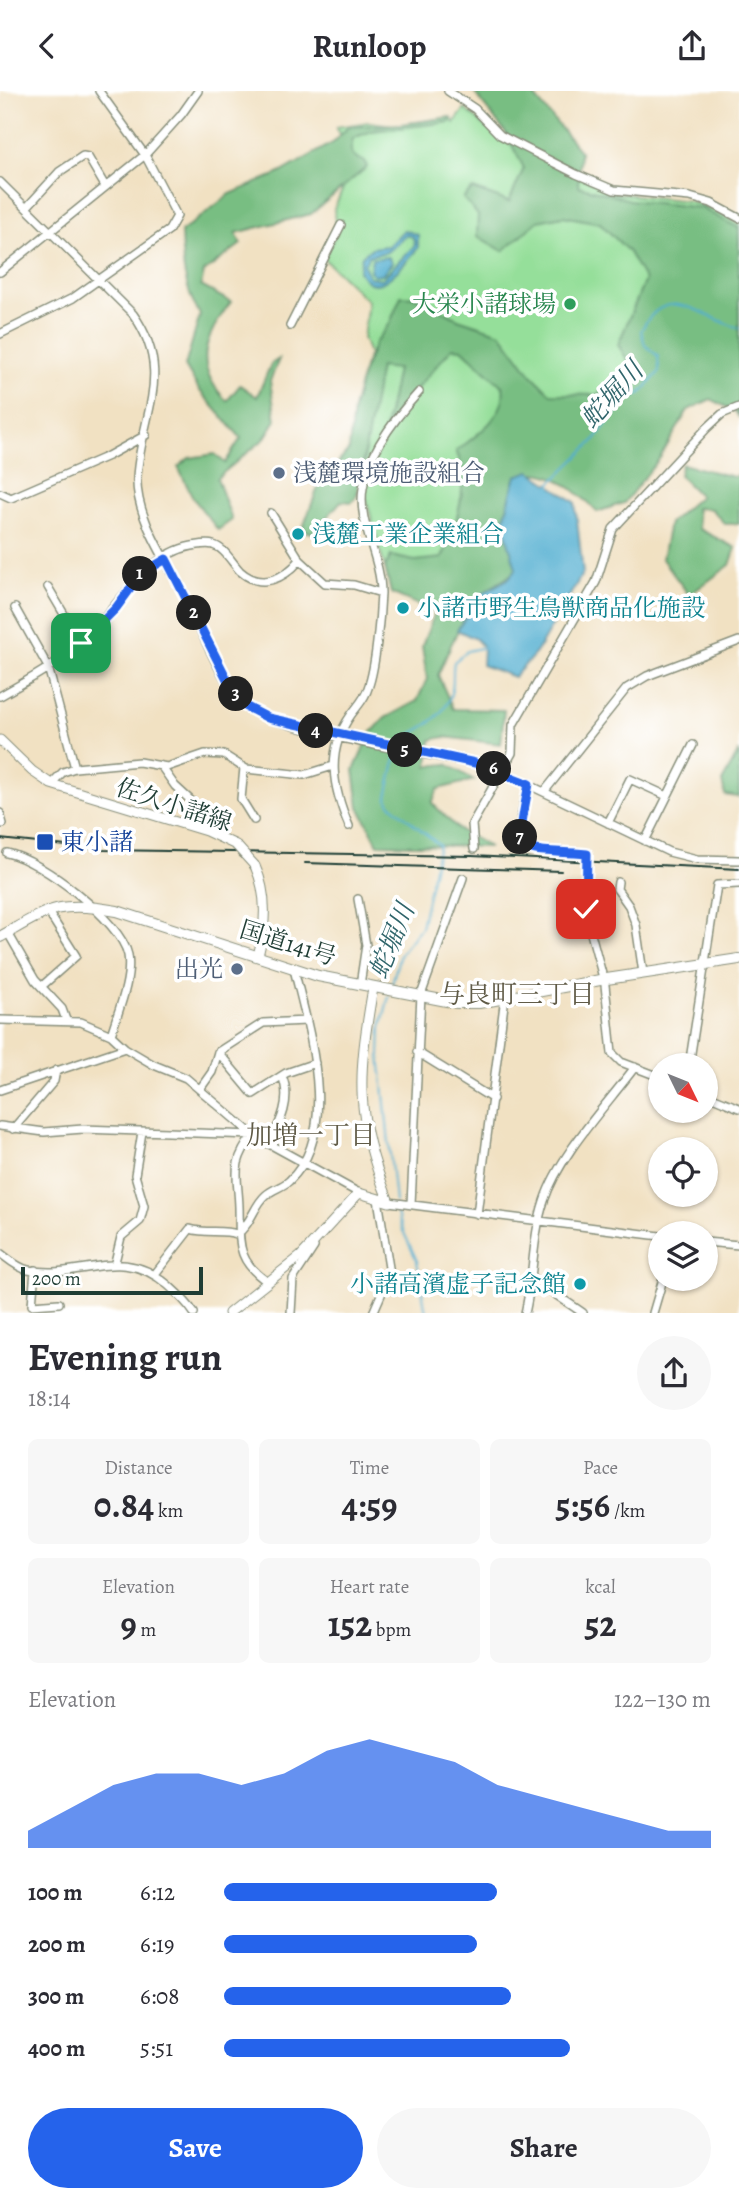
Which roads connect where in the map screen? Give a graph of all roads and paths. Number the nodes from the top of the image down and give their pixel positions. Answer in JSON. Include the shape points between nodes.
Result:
{"nodes":[{"id":1,"x":99,"y":91,"type":"edge"},
{"id":2,"x":198,"y":91,"type":"edge"},
{"id":3,"x":448,"y":91,"type":"edge"},
{"id":4,"x":145,"y":155,"type":"junction"},
{"id":5,"x":0,"y":182,"type":"edge"},
{"id":6,"x":104,"y":186,"type":"junction"},
{"id":7,"x":27,"y":207,"type":"junction"},
{"id":8,"x":739,"y":218,"type":"edge"},
{"id":9,"x":341,"y":225,"type":"dead end"},
{"id":10,"x":50,"y":231,"type":"junction"},
{"id":11,"x":0,"y":272,"type":"edge"},
{"id":12,"x":99,"y":279,"type":"junction"},
{"id":13,"x":290,"y":326,"type":"dead end"},
{"id":14,"x":0,"y":334,"type":"edge"},
{"id":15,"x":419,"y":392,"type":"dead end"},
{"id":16,"x":739,"y":407,"type":"edge"},
{"id":17,"x":146,"y":435,"type":"junction"},
{"id":18,"x":0,"y":493,"type":"edge"},
{"id":19,"x":271,"y":513,"type":"dead end"},
{"id":20,"x":166,"y":559,"type":"junction"},
{"id":21,"x":300,"y":560,"type":"junction"},
{"id":22,"x":48,"y":587,"type":"dead end"},
{"id":23,"x":381,"y":593,"type":"junction"},
{"id":24,"x":15,"y":608,"type":"dead end"},
{"id":25,"x":739,"y":641,"type":"edge"},
{"id":26,"x":81,"y":643,"type":"junction"},
{"id":27,"x":48,"y":667,"type":"junction"},
{"id":28,"x":0,"y":696,"type":"edge"},
{"id":29,"x":341,"y":736,"type":"junction"},
{"id":30,"x":0,"y":740,"type":"edge"},
{"id":31,"x":693,"y":745,"type":"dead end"},
{"id":32,"x":161,"y":766,"type":"junction"},
{"id":33,"x":333,"y":766,"type":"junction"},
{"id":34,"x":75,"y":768,"type":"junction"},
{"id":35,"x":244,"y":768,"type":"junction"},
{"id":36,"x":502,"y":772,"type":"junction"},
{"id":37,"x":51,"y":784,"type":"junction"},
{"id":38,"x":529,"y":784,"type":"junction"},
{"id":39,"x":544,"y":792,"type":"junction"},
{"id":40,"x":667,"y":796,"type":"junction"},
{"id":41,"x":0,"y":814,"type":"edge"},
{"id":42,"x":212,"y":820,"type":"dead end"},
{"id":43,"x":254,"y":820,"type":"dead end"},
{"id":44,"x":3,"y":824,"type":"dead end"},
{"id":45,"x":608,"y":824,"type":"junction"},
{"id":46,"x":349,"y":826,"type":"dead end"},
{"id":47,"x":645,"y":841,"type":"junction"},
{"id":48,"x":474,"y":849,"type":"dead end"},
{"id":49,"x":7,"y":853,"type":"dead end"},
{"id":50,"x":739,"y":860,"type":"edge"},
{"id":51,"x":463,"y":878,"type":"dead end"},
{"id":52,"x":618,"y":882,"type":"dead end"},
{"id":53,"x":739,"y":884,"type":"edge"},
{"id":54,"x":358,"y":899,"type":"dead end"},
{"id":55,"x":89,"y":905,"type":"junction"},
{"id":56,"x":47,"y":910,"type":"junction"},
{"id":57,"x":3,"y":935,"type":"edge"},
{"id":58,"x":258,"y":955,"type":"junction"},
{"id":59,"x":739,"y":959,"type":"edge"},
{"id":60,"x":704,"y":963,"type":"junction"},
{"id":61,"x":294,"y":969,"type":"junction"},
{"id":62,"x":643,"y":973,"type":"junction"},
{"id":63,"x":604,"y":979,"type":"junction"},
{"id":64,"x":360,"y":985,"type":"junction"},
{"id":65,"x":42,"y":986,"type":"junction"},
{"id":66,"x":373,"y":988,"type":"junction"},
{"id":67,"x":421,"y":996,"type":"junction"},
{"id":68,"x":505,"y":997,"type":"junction"},
{"id":69,"x":0,"y":1020,"type":"edge"},
{"id":70,"x":66,"y":1020,"type":"junction"},
{"id":71,"x":307,"y":1021,"type":"junction"},
{"id":72,"x":111,"y":1035,"type":"junction"},
{"id":73,"x":125,"y":1048,"type":"junction"},
{"id":74,"x":218,"y":1052,"type":"junction"},
{"id":75,"x":417,"y":1052,"type":"junction"},
{"id":76,"x":691,"y":1053,"type":"edge"},
{"id":77,"x":315,"y":1063,"type":"junction"},
{"id":78,"x":635,"y":1067,"type":"junction"},
{"id":79,"x":56,"y":1070,"type":"junction"},
{"id":80,"x":648,"y":1072,"type":"edge"},
{"id":81,"x":282,"y":1076,"type":"junction"},
{"id":82,"x":200,"y":1089,"type":"junction"},
{"id":83,"x":0,"y":1090,"type":"edge"},
{"id":84,"x":493,"y":1098,"type":"junction"},
{"id":85,"x":718,"y":1099,"type":"edge"},
{"id":86,"x":739,"y":1108,"type":"edge"},
{"id":87,"x":0,"y":1126,"type":"edge"},
{"id":88,"x":13,"y":1129,"type":"junction"},
{"id":89,"x":142,"y":1132,"type":"junction"},
{"id":90,"x":253,"y":1135,"type":"junction"},
{"id":91,"x":269,"y":1143,"type":"junction"},
{"id":92,"x":303,"y":1162,"type":"junction"},
{"id":93,"x":359,"y":1193,"type":"junction"},
{"id":94,"x":378,"y":1199,"type":"junction"},
{"id":95,"x":390,"y":1202,"type":"junction"},
{"id":96,"x":411,"y":1204,"type":"junction"},
{"id":97,"x":477,"y":1214,"type":"junction"},
{"id":98,"x":539,"y":1221,"type":"junction"},
{"id":99,"x":237,"y":1234,"type":"junction"},
{"id":100,"x":648,"y":1235,"type":"edge"},
{"id":101,"x":318,"y":1240,"type":"junction"},
{"id":102,"x":718,"y":1243,"type":"edge"},
{"id":103,"x":739,"y":1245,"type":"edge"},
{"id":104,"x":0,"y":1253,"type":"edge"},
{"id":105,"x":115,"y":1262,"type":"junction"},
{"id":106,"x":35,"y":1270,"type":"junction"},
{"id":107,"x":155,"y":1274,"type":"junction"},
{"id":108,"x":533,"y":1279,"type":"junction"},
{"id":109,"x":268,"y":1282,"type":"junction"},
{"id":110,"x":659,"y":1291,"type":"edge"},
{"id":111,"x":59,"y":1303,"type":"dead end"},
{"id":112,"x":194,"y":1313,"type":"edge"},
{"id":113,"x":229,"y":1313,"type":"edge"},
{"id":114,"x":291,"y":1313,"type":"edge"},
{"id":115,"x":373,"y":1313,"type":"edge"},
{"id":116,"x":525,"y":1313,"type":"edge"},
{"id":117,"x":583,"y":1313,"type":"edge"},
{"id":118,"x":653,"y":1313,"type":"edge"}],
"edges":[{"from":1,"to":4,"type":"street"},
{"from":2,"to":4,"type":"street"},
{"from":3,"to":8,"type":"street","via":[[475,109],[500,135],[576,174],[614,190],[711,203]]},
{"from":4,"to":6,"type":"street"},
{"from":4,"to":12,"type":"street","via":[[177,216],[169,230]]},
{"from":5,"to":7,"type":"street"},
{"from":6,"to":7,"type":"street","via":[[88,157],[83,156],[60,172]]},
{"from":6,"to":10,"type":"street"},
{"from":7,"to":10,"type":"street"},
{"from":9,"to":13,"type":"street"},
{"from":10,"to":11,"type":"street"},
{"from":10,"to":12,"type":"street"},
{"from":12,"to":14,"type":"street","via":[[37,319]]},
{"from":12,"to":17,"type":"street","via":[[133,314],[152,352],[154,389]]},
{"from":15,"to":23,"type":"street","via":[[401,411],[370,463],[363,487],[362,509]]},
{"from":16,"to":36,"type":"street","via":[[722,414],[706,429],[613,529],[596,582],[513,725],[512,753]]},
{"from":17,"to":18,"type":"street","via":[[11,498]]},
{"from":17,"to":20,"type":"street","via":[[137,476],[139,496]]},
{"from":19,"to":21,"type":"street"},
{"from":20,"to":21,"type":"street","via":[[182,548],[211,544],[243,573],[267,582],[284,577]]},
{"from":20,"to":26,"type":"street","via":[[141,574]]},
{"from":20,"to":29,"type":"street","via":[[245,706],[268,718]]},
{"from":21,"to":23,"type":"street","via":[[325,583]]},
{"from":22,"to":26,"type":"street"},
{"from":23,"to":29,"type":"street","via":[[369,686]]},
{"from":24,"to":27,"type":"street"},
{"from":25,"to":39,"type":"street","via":[[627,688]]},
{"from":26,"to":27,"type":"street"},
{"from":27,"to":28,"type":"street"},
{"from":27,"to":34,"type":"street"},
{"from":29,"to":33,"type":"street"},
{"from":29,"to":36,"type":"street"},
{"from":30,"to":37,"type":"main road","name":"佐久小諸線"},
{"from":31,"to":40,"type":"street"},
{"from":32,"to":34,"type":"street","via":[[139,762]]},
{"from":32,"to":35,"type":"street","via":[[205,754],[224,755]]},
{"from":32,"to":42,"type":"street","via":[[175,786]]},
{"from":33,"to":35,"type":"street","via":[[304,775]]},
{"from":33,"to":46,"type":"street","via":[[333,781]]},
{"from":34,"to":37,"type":"street"},
{"from":35,"to":43,"type":"street","via":[[240,799]]},
{"from":36,"to":38,"type":"street"},
{"from":36,"to":48,"type":"street","via":[[472,824]]},
{"from":37,"to":58,"type":"main road","name":"佐久小諸線","bridge":true,"via":[[206,831],[236,845],[262,881],[265,911]]},
{"from":38,"to":39,"type":"street"},
{"from":38,"to":63,"type":"street","bridge":true,"via":[[520,838],[527,848],[584,856],[586,915]]},
{"from":39,"to":45,"type":"street"},
{"from":40,"to":45,"type":"street","via":[[631,779]]},
{"from":40,"to":47,"type":"street"},
{"from":41,"to":44,"type":"street"},
{"from":45,"to":47,"type":"street"},
{"from":47,"to":50,"type":"street","via":[[697,859]]},
{"from":49,"to":55,"type":"street","via":[[43,868]]},
{"from":51,"to":67,"type":"street"},
{"from":52,"to":62,"type":"street","via":[[617,890],[635,925]]},
{"from":53,"to":60,"type":"street","via":[[717,885]]},
{"from":54,"to":64,"type":"street","via":[[366,945]]},
{"from":55,"to":56,"type":"highway","name":"国道141号"},
{"from":55,"to":58,"type":"highway","name":"国道141号"},
{"from":55,"to":72,"type":"street","via":[[122,938],[128,955],[129,971]]},
{"from":56,"to":57,"type":"highway","name":"国道141号"},
{"from":56,"to":65,"type":"street","via":[[76,956]]},
{"from":57,"to":65,"type":"street"},
{"from":58,"to":61,"type":"highway","name":"国道141号"},
{"from":59,"to":60,"type":"highway","name":"国道141号"},
{"from":60,"to":62,"type":"highway","name":"国道141号"},
{"from":60,"to":76,"type":"street"},
{"from":61,"to":64,"type":"highway","name":"国道141号"},
{"from":61,"to":71,"type":"street"},
{"from":62,"to":63,"type":"highway","name":"国道141号"},
{"from":63,"to":68,"type":"highway","name":"国道141号"},
{"from":63,"to":78,"type":"street","via":[[612,1053]]},
{"from":64,"to":66,"type":"highway","name":"国道141号"},
{"from":65,"to":70,"type":"street"},
{"from":66,"to":67,"type":"highway","name":"国道141号"},
{"from":66,"to":95,"type":"main road","via":[[363,1046],[361,1110],[370,1153]]},
{"from":67,"to":68,"type":"highway","name":"国道141号","via":[[479,1003]]},
{"from":67,"to":75,"type":"street"},
{"from":68,"to":84,"type":"street"},
{"from":69,"to":70,"type":"street"},
{"from":70,"to":72,"type":"street"},
{"from":71,"to":74,"type":"street","via":[[263,1023]]},
{"from":71,"to":77,"type":"street"},
{"from":72,"to":73,"type":"street"},
{"from":73,"to":79,"type":"street"},
{"from":73,"to":82,"type":"street"},
{"from":74,"to":81,"type":"street","via":[[253,1094]]},
{"from":74,"to":82,"type":"street"},
{"from":75,"to":84,"type":"street"},
{"from":75,"to":96,"type":"street"},
{"from":77,"to":81,"type":"street"},
{"from":77,"to":92,"type":"street","via":[[317,1116]]},
{"from":78,"to":80,"type":"street"},
{"from":78,"to":98,"type":"street","via":[[562,1160]]},
{"from":79,"to":83,"type":"street"},
{"from":79,"to":88,"type":"street","via":[[54,1081]]},
{"from":81,"to":91,"type":"street","via":[[288,1090],[279,1126]]},
{"from":82,"to":90,"type":"street"},
{"from":84,"to":97,"type":"street"},
{"from":85,"to":86,"type":"street"},
{"from":87,"to":88,"type":"street"},
{"from":88,"to":89,"type":"street"},
{"from":89,"to":90,"type":"street"},
{"from":89,"to":105,"type":"street","via":[[135,1175],[144,1206],[141,1221],[121,1237]]},
{"from":90,"to":91,"type":"street"},
{"from":90,"to":99,"type":"street","via":[[242,1149],[237,1168]]},
{"from":91,"to":92,"type":"street"},
{"from":92,"to":93,"type":"street"},
{"from":92,"to":99,"type":"street","via":[[289,1181],[264,1196]]},
{"from":93,"to":94,"type":"main road"},
{"from":93,"to":101,"type":"main road"},
{"from":94,"to":95,"type":"main road"},
{"from":94,"to":115,"type":"street","via":[[390,1274]]},
{"from":95,"to":96,"type":"street"},
{"from":96,"to":97,"type":"street"},
{"from":97,"to":98,"type":"street"},
{"from":98,"to":100,"type":"street"},
{"from":98,"to":108,"type":"street"},
{"from":99,"to":107,"type":"street","via":[[190,1229]]},
{"from":99,"to":109,"type":"street","via":[[249,1267]]},
{"from":101,"to":109,"type":"main road"},
{"from":101,"to":114,"type":"street","via":[[293,1279]]},
{"from":102,"to":103,"type":"street"},
{"from":104,"to":106,"type":"street"},
{"from":105,"to":106,"type":"street","via":[[81,1269]]},
{"from":105,"to":107,"type":"street"},
{"from":106,"to":111,"type":"street","via":[[33,1304]]},
{"from":107,"to":112,"type":"street"},
{"from":108,"to":116,"type":"street"},
{"from":108,"to":117,"type":"street"},
{"from":109,"to":113,"type":"main road"},
{"from":110,"to":118,"type":"street"}]}
